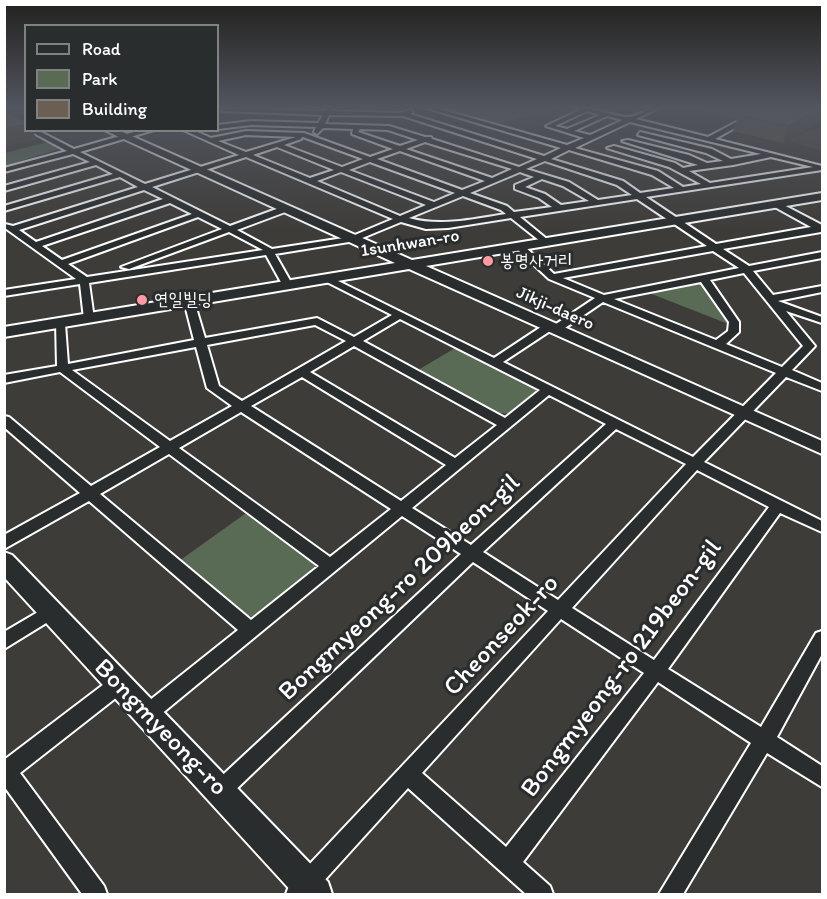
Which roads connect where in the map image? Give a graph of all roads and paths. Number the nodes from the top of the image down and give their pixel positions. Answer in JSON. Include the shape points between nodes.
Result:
{"nodes":[{"id":1,"x":69,"y":150,"type":"edge"},
{"id":2,"x":81,"y":150,"type":"edge"},
{"id":3,"x":152,"y":150,"type":"edge"},
{"id":4,"x":233,"y":150,"type":"edge"},
{"id":5,"x":262,"y":150,"type":"edge"},
{"id":6,"x":290,"y":150,"type":"edge"},
{"id":7,"x":347,"y":150,"type":"edge"},
{"id":8,"x":396,"y":150,"type":"edge"},
{"id":9,"x":406,"y":150,"type":"edge"},
{"id":10,"x":422,"y":150,"type":"edge"},
{"id":11,"x":458,"y":150,"type":"edge"},
{"id":12,"x":519,"y":150,"type":"edge"},
{"id":13,"x":564,"y":150,"type":"edge"},
{"id":14,"x":575,"y":150,"type":"edge"},
{"id":15,"x":607,"y":150,"type":"edge"},
{"id":16,"x":617,"y":150,"type":"edge"},
{"id":17,"x":660,"y":150,"type":"edge"},
{"id":18,"x":705,"y":150,"type":"edge"},
{"id":19,"x":754,"y":150,"type":"edge"},
{"id":20,"x":73,"y":152,"type":"junction"},
{"id":21,"x":414,"y":153,"type":"junction"},
{"id":22,"x":771,"y":154,"type":"junction"},
{"id":23,"x":246,"y":155,"type":"junction"},
{"id":24,"x":595,"y":156,"type":"junction"},
{"id":25,"x":546,"y":158,"type":"junction"},
{"id":26,"x":374,"y":159,"type":"junction"},
{"id":27,"x":384,"y":162,"type":"junction"},
{"id":28,"x":95,"y":163,"type":"junction"},
{"id":29,"x":733,"y":163,"type":"junction"},
{"id":30,"x":708,"y":166,"type":"junction"},
{"id":31,"x":822,"y":167,"type":"edge"},
{"id":32,"x":342,"y":169,"type":"junction"},
{"id":33,"x":520,"y":169,"type":"junction"},
{"id":34,"x":4,"y":170,"type":"edge"},
{"id":35,"x":683,"y":170,"type":"junction"},
{"id":36,"x":199,"y":171,"type":"junction"},
{"id":37,"x":354,"y":174,"type":"junction"},
{"id":38,"x":119,"y":175,"type":"junction"},
{"id":39,"x":542,"y":176,"type":"junction"},
{"id":40,"x":494,"y":180,"type":"junction"},
{"id":41,"x":310,"y":181,"type":"junction"},
{"id":42,"x":708,"y":185,"type":"junction"},
{"id":43,"x":145,"y":188,"type":"junction"},
{"id":44,"x":4,"y":189,"type":"edge"},
{"id":45,"x":681,"y":189,"type":"junction"},
{"id":46,"x":464,"y":193,"type":"junction"},
{"id":47,"x":638,"y":196,"type":"junction"},
{"id":48,"x":822,"y":196,"type":"edge"},
{"id":49,"x":40,"y":198,"type":"junction"},
{"id":50,"x":170,"y":200,"type":"junction"},
{"id":51,"x":596,"y":202,"type":"junction"},
{"id":52,"x":776,"y":204,"type":"junction"},
{"id":53,"x":434,"y":205,"type":"junction"},
{"id":54,"x":560,"y":208,"type":"junction"},
{"id":55,"x":4,"y":209,"type":"edge"},
{"id":56,"x":285,"y":209,"type":"junction"},
{"id":57,"x":65,"y":212,"type":"junction"},
{"id":58,"x":199,"y":214,"type":"junction"},
{"id":59,"x":515,"y":215,"type":"junction"},
{"id":60,"x":401,"y":219,"type":"junction"},
{"id":61,"x":673,"y":220,"type":"junction"},
{"id":62,"x":8,"y":226,"type":"edge"},
{"id":63,"x":229,"y":229,"type":"junction"},
{"id":64,"x":822,"y":229,"type":"edge"},
{"id":65,"x":352,"y":239,"type":"junction"},
{"id":66,"x":545,"y":242,"type":"junction"},
{"id":67,"x":35,"y":245,"type":"junction"},
{"id":68,"x":519,"y":246,"type":"junction"},
{"id":69,"x":370,"y":247,"type":"junction"},
{"id":70,"x":714,"y":248,"type":"junction"},
{"id":71,"x":272,"y":252,"type":"junction"},
{"id":72,"x":822,"y":255,"type":"edge"},
{"id":73,"x":460,"y":256,"type":"junction"},
{"id":74,"x":61,"y":263,"type":"junction"},
{"id":75,"x":408,"y":264,"type":"junction"},
{"id":76,"x":746,"y":270,"type":"junction"},
{"id":77,"x":357,"y":273,"type":"junction"},
{"id":78,"x":119,"y":274,"type":"junction"},
{"id":79,"x":552,"y":277,"type":"junction"},
{"id":80,"x":326,"y":278,"type":"junction"},
{"id":81,"x":704,"y":278,"type":"junction"},
{"id":82,"x":84,"y":280,"type":"junction"},
{"id":83,"x":448,"y":282,"type":"junction"},
{"id":84,"x":287,"y":284,"type":"junction"},
{"id":85,"x":820,"y":291,"type":"edge"},
{"id":86,"x":4,"y":292,"type":"edge"},
{"id":87,"x":602,"y":298,"type":"junction"},
{"id":88,"x":189,"y":301,"type":"junction"},
{"id":89,"x":771,"y":301,"type":"junction"},
{"id":90,"x":400,"y":315,"type":"junction"},
{"id":91,"x":89,"y":319,"type":"junction"},
{"id":92,"x":822,"y":320,"type":"edge"},
{"id":93,"x":60,"y":324,"type":"junction"},
{"id":94,"x":551,"y":329,"type":"junction"},
{"id":95,"x":4,"y":332,"type":"edge"},
{"id":96,"x":354,"y":341,"type":"junction"},
{"id":97,"x":200,"y":342,"type":"junction"},
{"id":98,"x":717,"y":345,"type":"junction"},
{"id":99,"x":809,"y":346,"type":"junction"},
{"id":100,"x":822,"y":352,"type":"edge"},
{"id":101,"x":496,"y":362,"type":"junction"},
{"id":102,"x":63,"y":369,"type":"junction"},
{"id":103,"x":301,"y":371,"type":"junction"},
{"id":104,"x":783,"y":371,"type":"junction"},
{"id":105,"x":4,"y":379,"type":"edge"},
{"id":106,"x":822,"y":387,"type":"edge"},
{"id":107,"x":548,"y":390,"type":"junction"},
{"id":108,"x":240,"y":406,"type":"junction"},
{"id":109,"x":744,"y":413,"type":"junction"},
{"id":110,"x":4,"y":420,"type":"edge"},
{"id":111,"x":615,"y":423,"type":"junction"},
{"id":112,"x":505,"y":424,"type":"junction"},
{"id":113,"x":170,"y":447,"type":"junction"},
{"id":114,"x":822,"y":448,"type":"edge"},
{"id":115,"x":696,"y":462,"type":"junction"},
{"id":116,"x":455,"y":464,"type":"junction"},
{"id":117,"x":89,"y":494,"type":"junction"},
{"id":118,"x":778,"y":505,"type":"junction"},
{"id":119,"x":402,"y":510,"type":"junction"},
{"id":120,"x":822,"y":527,"type":"edge"},
{"id":121,"x":4,"y":543,"type":"edge"},
{"id":122,"x":471,"y":554,"type":"junction"},
{"id":123,"x":4,"y":561,"type":"edge"},
{"id":124,"x":330,"y":566,"type":"junction"},
{"id":125,"x":562,"y":610,"type":"junction"},
{"id":126,"x":50,"y":612,"type":"junction"},
{"id":127,"x":250,"y":630,"type":"junction"},
{"id":128,"x":822,"y":638,"type":"edge"},
{"id":129,"x":4,"y":642,"type":"edge"},
{"id":130,"x":656,"y":670,"type":"junction"},
{"id":131,"x":119,"y":684,"type":"junction"},
{"id":132,"x":147,"y":714,"type":"junction"},
{"id":133,"x":765,"y":739,"type":"junction"},
{"id":134,"x":5,"y":772,"type":"edge"},
{"id":135,"x":408,"y":774,"type":"junction"},
{"id":136,"x":822,"y":777,"type":"edge"},
{"id":137,"x":220,"y":791,"type":"junction"},
{"id":138,"x":507,"y":864,"type":"junction"},
{"id":139,"x":306,"y":891,"type":"edge"},
{"id":140,"x":96,"y":894,"type":"edge"},
{"id":141,"x":542,"y":894,"type":"edge"},
{"id":142,"x":670,"y":894,"type":"edge"}],
"edges":[{"from":1,"to":20,"type":"street"},
{"from":2,"to":20,"type":"street"},
{"from":3,"to":36,"type":"street","name":"Jikji-daero"},
{"from":4,"to":23,"type":"street"},
{"from":5,"to":23,"type":"street"},
{"from":6,"to":32,"type":"street"},
{"from":7,"to":26,"type":"street"},
{"from":8,"to":26,"type":"street"},
{"from":9,"to":21,"type":"street"},
{"from":10,"to":21,"type":"street"},
{"from":11,"to":33,"type":"street"},
{"from":12,"to":25,"type":"street"},
{"from":13,"to":25,"type":"street"},
{"from":14,"to":24,"type":"street"},
{"from":15,"to":24,"type":"street"},
{"from":16,"to":35,"type":"street"},
{"from":17,"to":30,"type":"street"},
{"from":18,"to":29,"type":"street"},
{"from":19,"to":22,"type":"street"},
{"from":20,"to":28,"type":"street"},
{"from":20,"to":34,"type":"street"},
{"from":21,"to":40,"type":"street"},
{"from":22,"to":29,"type":"street"},
{"from":22,"to":31,"type":"street"},
{"from":23,"to":36,"type":"street"},
{"from":23,"to":41,"type":"street"},
{"from":24,"to":45,"type":"street","via":[[655,173]]},
{"from":25,"to":33,"type":"street"},
{"from":25,"to":47,"type":"street","via":[[610,178]]},
{"from":26,"to":27,"type":"street"},
{"from":26,"to":32,"type":"street"},
{"from":27,"to":37,"type":"street"},
{"from":27,"to":46,"type":"street"},
{"from":28,"to":38,"type":"street"},
{"from":28,"to":44,"type":"street"},
{"from":29,"to":30,"type":"street"},
{"from":30,"to":35,"type":"street"},
{"from":31,"to":42,"type":"street"},
{"from":32,"to":37,"type":"street"},
{"from":32,"to":41,"type":"street"},
{"from":33,"to":39,"type":"street"},
{"from":33,"to":40,"type":"street"},
{"from":35,"to":42,"type":"street"},
{"from":36,"to":43,"type":"street"},
{"from":36,"to":56,"type":"street","name":"Jikji-daero"},
{"from":37,"to":53,"type":"street"},
{"from":38,"to":43,"type":"street"},
{"from":38,"to":49,"type":"street"},
{"from":39,"to":51,"type":"street","via":[[574,187]]},
{"from":39,"to":54,"type":"street","via":[[518,187]]},
{"from":40,"to":46,"type":"street"},
{"from":41,"to":60,"type":"street"},
{"from":42,"to":45,"type":"street"},
{"from":43,"to":50,"type":"street"},
{"from":43,"to":57,"type":"street"},
{"from":45,"to":47,"type":"street"},
{"from":46,"to":53,"type":"street"},
{"from":46,"to":59,"type":"street"},
{"from":47,"to":51,"type":"street"},
{"from":47,"to":61,"type":"street"},
{"from":48,"to":52,"type":"street","name":"1sunhwan-ro"},
{"from":49,"to":55,"type":"street"},
{"from":49,"to":57,"type":"street"},
{"from":50,"to":58,"type":"street"},
{"from":50,"to":67,"type":"street"},
{"from":51,"to":54,"type":"street"},
{"from":52,"to":61,"type":"street","name":"1sunhwan-ro"},
{"from":52,"to":64,"type":"street"},
{"from":53,"to":60,"type":"street"},
{"from":54,"to":59,"type":"street"},
{"from":56,"to":63,"type":"street"},
{"from":56,"to":65,"type":"street","name":"Jikji-daero"},
{"from":57,"to":62,"type":"street"},
{"from":58,"to":63,"type":"street"},
{"from":58,"to":74,"type":"street"},
{"from":59,"to":60,"type":"street","via":[[439,226]]},
{"from":59,"to":66,"type":"street"},
{"from":60,"to":65,"type":"street"},
{"from":61,"to":66,"type":"street","name":"1sunhwan-ro"},
{"from":61,"to":70,"type":"street"},
{"from":62,"to":67,"type":"street"},
{"from":63,"to":71,"type":"street"},
{"from":63,"to":78,"type":"street","via":[[124,268]]},
{"from":64,"to":70,"type":"street"},
{"from":65,"to":69,"type":"street","name":"Jikji-daero"},
{"from":65,"to":71,"type":"street"},
{"from":66,"to":68,"type":"street","name":"1sunhwan-ro"},
{"from":67,"to":74,"type":"street"},
{"from":68,"to":73,"type":"street","name":"1sunhwan-ro"},
{"from":68,"to":79,"type":"street"},
{"from":69,"to":75,"type":"street","name":"Jikji-daero"},
{"from":69,"to":77,"type":"street","via":[[367,260]]},
{"from":70,"to":76,"type":"street"},
{"from":70,"to":79,"type":"street"},
{"from":71,"to":78,"type":"street"},
{"from":71,"to":84,"type":"street"},
{"from":72,"to":76,"type":"street"},
{"from":73,"to":75,"type":"street","name":"1sunhwan-ro"},
{"from":73,"to":83,"type":"street"},
{"from":74,"to":82,"type":"street"},
{"from":75,"to":77,"type":"street","name":"1sunhwan-ro"},
{"from":75,"to":83,"type":"street","name":"Jikji-daero"},
{"from":76,"to":81,"type":"street"},
{"from":76,"to":89,"type":"street"},
{"from":77,"to":80,"type":"street","name":"1sunhwan-ro"},
{"from":78,"to":82,"type":"street"},
{"from":79,"to":87,"type":"street"},
{"from":80,"to":84,"type":"street","name":"1sunhwan-ro"},
{"from":80,"to":90,"type":"street"},
{"from":81,"to":87,"type":"street"},
{"from":81,"to":98,"type":"street","via":[[735,327]]},
{"from":82,"to":86,"type":"street"},
{"from":82,"to":91,"type":"street"},
{"from":83,"to":94,"type":"street","name":"Jikji-daero"},
{"from":84,"to":88,"type":"street","name":"1sunhwan-ro"},
{"from":85,"to":89,"type":"street"},
{"from":87,"to":94,"type":"street"},
{"from":87,"to":98,"type":"street"},
{"from":88,"to":91,"type":"street","name":"1sunhwan-ro"},
{"from":88,"to":97,"type":"street"},
{"from":89,"to":92,"type":"street"},
{"from":89,"to":99,"type":"street"},
{"from":90,"to":96,"type":"street"},
{"from":90,"to":101,"type":"street"},
{"from":91,"to":93,"type":"street","name":"1sunhwan-ro"},
{"from":93,"to":95,"type":"street","name":"1sunhwan-ro"},
{"from":93,"to":102,"type":"street"},
{"from":94,"to":101,"type":"street"},
{"from":94,"to":109,"type":"street","name":"Jikji-daero"},
{"from":96,"to":97,"type":"street","via":[[317,321]]},
{"from":96,"to":103,"type":"street"},
{"from":96,"to":112,"type":"street"},
{"from":97,"to":102,"type":"street"},
{"from":97,"to":108,"type":"street","via":[[213,388]]},
{"from":98,"to":104,"type":"street"},
{"from":99,"to":100,"type":"street"},
{"from":99,"to":104,"type":"street","name":"Cheonseok-ro"},
{"from":101,"to":107,"type":"street"},
{"from":102,"to":105,"type":"street"},
{"from":102,"to":113,"type":"street"},
{"from":103,"to":108,"type":"street"},
{"from":103,"to":116,"type":"street"},
{"from":104,"to":106,"type":"street"},
{"from":104,"to":109,"type":"street","name":"Cheonseok-ro"},
{"from":107,"to":111,"type":"street"},
{"from":107,"to":112,"type":"street"},
{"from":108,"to":113,"type":"street"},
{"from":108,"to":119,"type":"street"},
{"from":109,"to":114,"type":"street","name":"Jikji-daero"},
{"from":109,"to":115,"type":"street","name":"Cheonseok-ro"},
{"from":110,"to":117,"type":"street"},
{"from":111,"to":115,"type":"street"},
{"from":111,"to":122,"type":"street","name":"Bongmyeong-ro 209beon-gil"},
{"from":112,"to":116,"type":"street"},
{"from":113,"to":117,"type":"street"},
{"from":113,"to":124,"type":"street"},
{"from":115,"to":118,"type":"street"},
{"from":115,"to":125,"type":"street","name":"Cheonseok-ro"},
{"from":116,"to":119,"type":"street"},
{"from":117,"to":121,"type":"street"},
{"from":117,"to":127,"type":"street"},
{"from":118,"to":120,"type":"street"},
{"from":118,"to":130,"type":"street","name":"Bongmyeong-ro 219beon-gil"},
{"from":119,"to":122,"type":"street"},
{"from":119,"to":124,"type":"street"},
{"from":122,"to":125,"type":"street"},
{"from":122,"to":137,"type":"street","name":"Bongmyeong-ro 209beon-gil"},
{"from":123,"to":126,"type":"street","name":"Bongmyeong-ro"},
{"from":124,"to":127,"type":"street"},
{"from":125,"to":130,"type":"street"},
{"from":125,"to":135,"type":"street","name":"Cheonseok-ro"},
{"from":126,"to":129,"type":"street"},
{"from":126,"to":131,"type":"street","name":"Bongmyeong-ro"},
{"from":127,"to":132,"type":"street"},
{"from":128,"to":133,"type":"street"},
{"from":130,"to":133,"type":"street"},
{"from":130,"to":138,"type":"street","name":"Bongmyeong-ro 219beon-gil"},
{"from":131,"to":132,"type":"street","name":"Bongmyeong-ro"},
{"from":131,"to":134,"type":"street"},
{"from":132,"to":137,"type":"street","name":"Bongmyeong-ro"},
{"from":133,"to":136,"type":"street"},
{"from":133,"to":142,"type":"street"},
{"from":134,"to":140,"type":"street"},
{"from":135,"to":138,"type":"street"},
{"from":135,"to":139,"type":"street","name":"Cheonseok-ro"},
{"from":137,"to":139,"type":"street","name":"Bongmyeong-ro"},
{"from":138,"to":141,"type":"street"}]}
